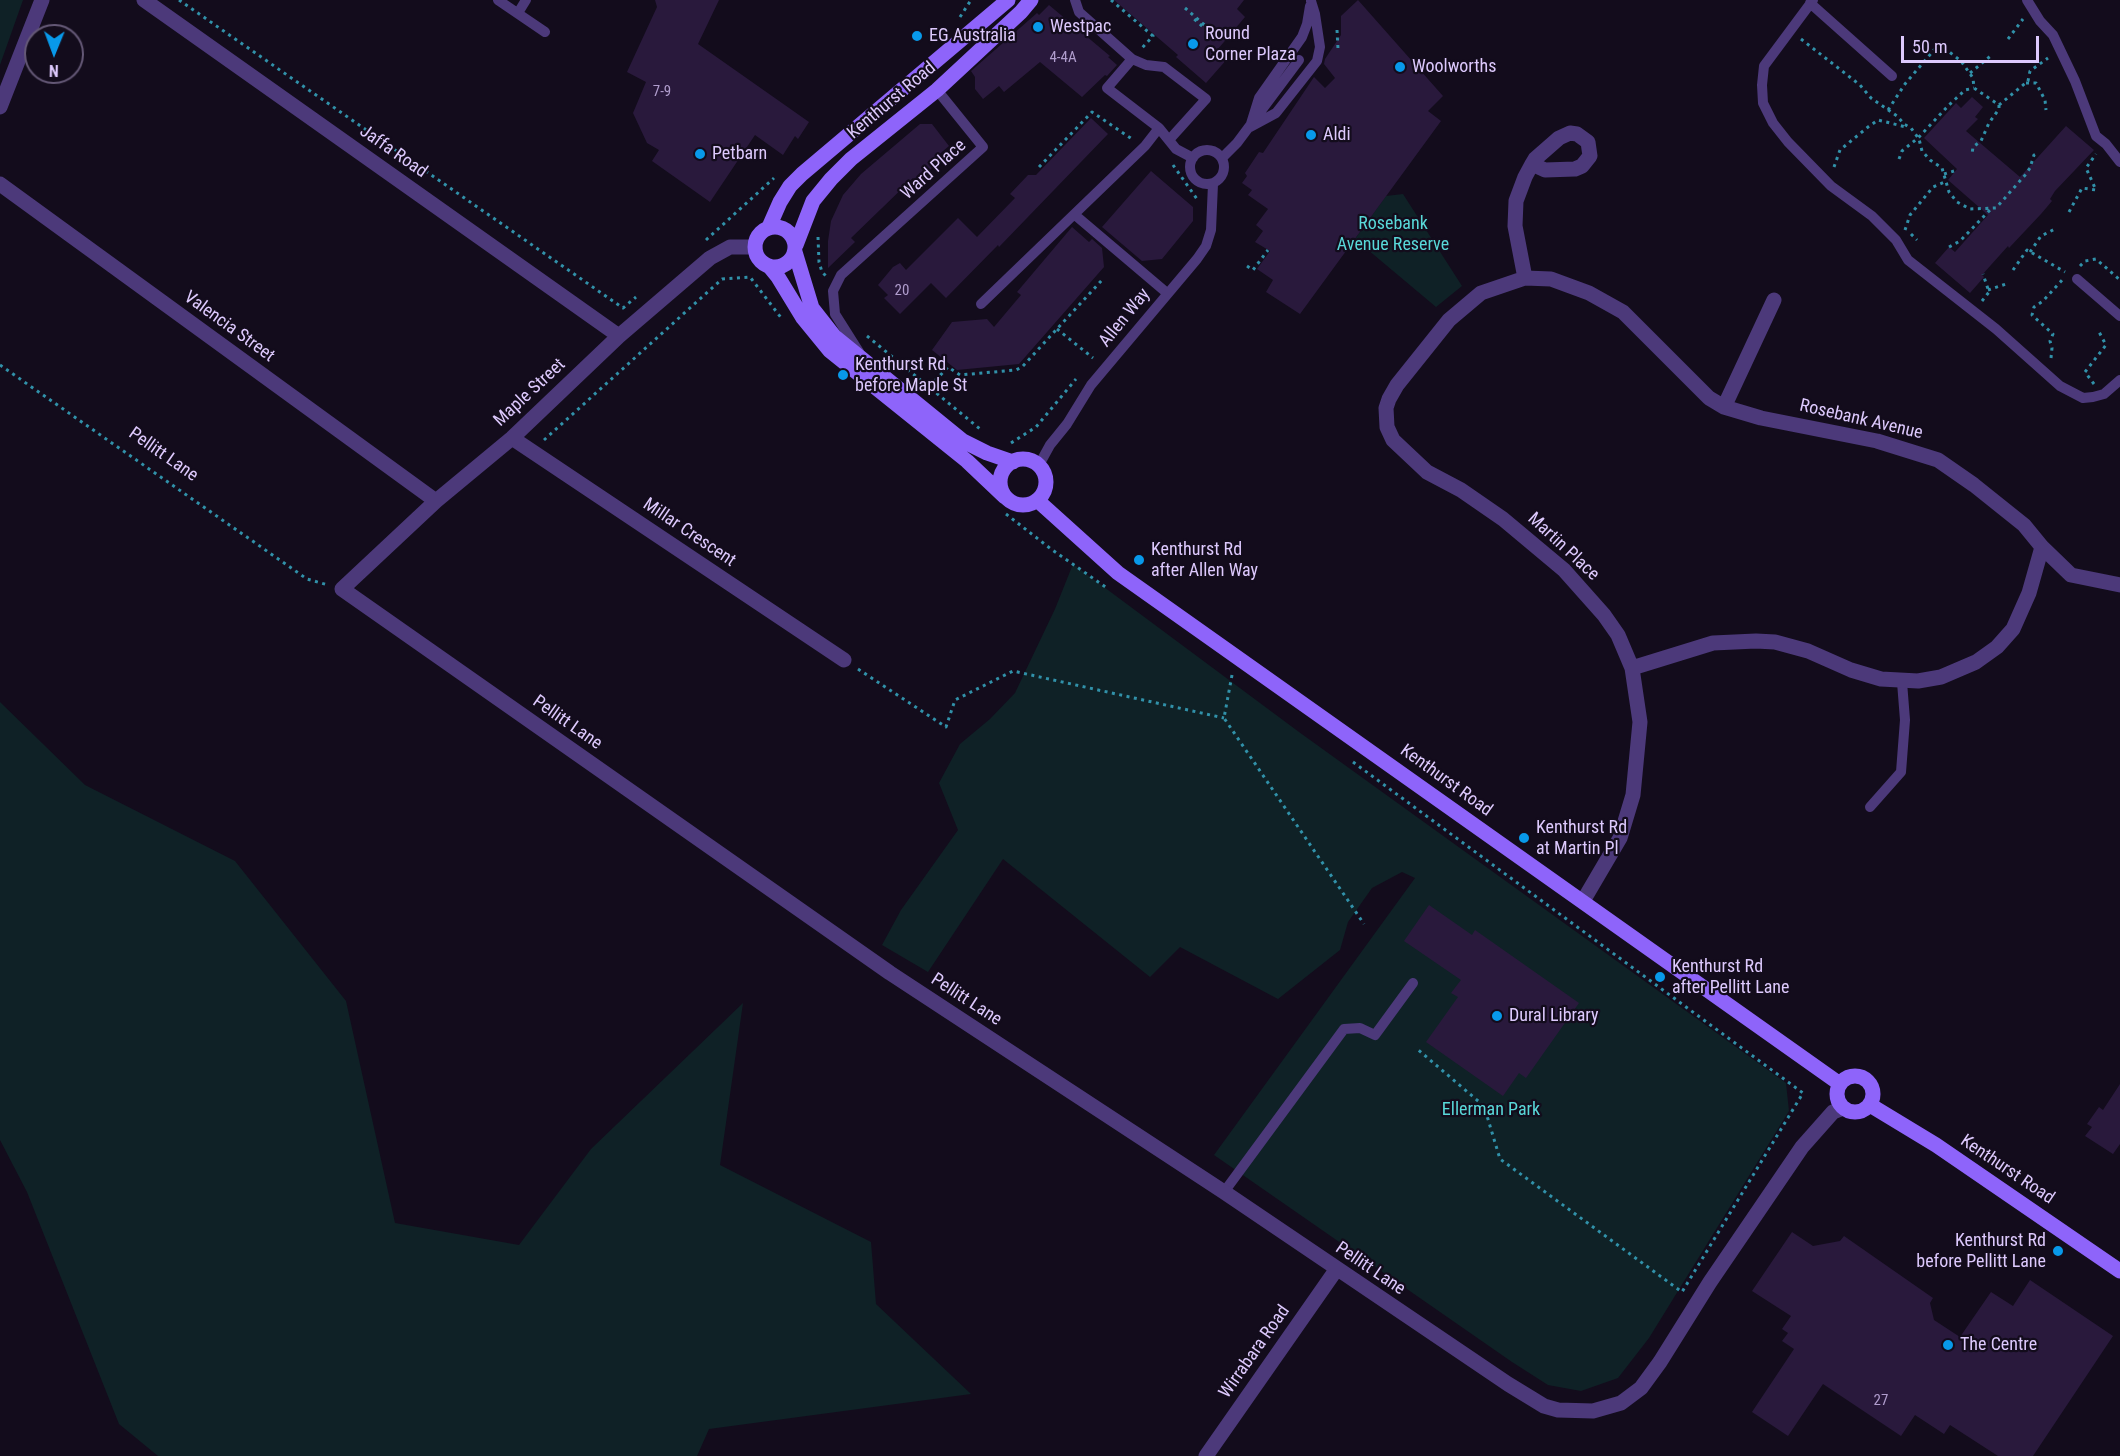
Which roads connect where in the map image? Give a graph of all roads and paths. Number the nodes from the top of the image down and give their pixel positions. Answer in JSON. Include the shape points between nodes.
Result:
{"nodes":[{"id":1,"x":42,"y":0,"type":"edge"},
{"id":2,"x":144,"y":0,"type":"edge"},
{"id":3,"x":179,"y":0,"type":"edge"},
{"id":4,"x":498,"y":0,"type":"edge"},
{"id":5,"x":526,"y":0,"type":"edge"},
{"id":6,"x":970,"y":0,"type":"edge"},
{"id":7,"x":1008,"y":0,"type":"edge"},
{"id":8,"x":1031,"y":0,"type":"edge"},
{"id":9,"x":1075,"y":0,"type":"edge"},
{"id":10,"x":1111,"y":0,"type":"edge"},
{"id":11,"x":1311,"y":1,"type":"edge"},
{"id":12,"x":1812,"y":1,"type":"edge"},
{"id":13,"x":2030,"y":4,"type":"edge"},
{"id":14,"x":1185,"y":8,"type":"dead end"},
{"id":15,"x":518,"y":13,"type":"junction"},
{"id":16,"x":1193,"y":18,"type":"dead end"},
{"id":17,"x":956,"y":23,"type":"dead end"},
{"id":18,"x":1790,"y":30,"type":"junction"},
{"id":19,"x":545,"y":32,"type":"dead end"},
{"id":20,"x":1333,"y":33,"type":"dead end"},
{"id":21,"x":2008,"y":39,"type":"dead end"},
{"id":22,"x":1338,"y":49,"type":"dead end"},
{"id":23,"x":2061,"y":50,"type":"junction"},
{"id":24,"x":1993,"y":54,"type":"dead end"},
{"id":25,"x":1132,"y":59,"type":"junction"},
{"id":26,"x":1299,"y":60,"type":"dead end"},
{"id":27,"x":922,"y":73,"type":"junction"},
{"id":28,"x":1970,"y":74,"type":"junction"},
{"id":29,"x":1892,"y":76,"type":"dead end"},
{"id":30,"x":2026,"y":83,"type":"junction"},
{"id":31,"x":1974,"y":88,"type":"junction"},
{"id":32,"x":937,"y":90,"type":"junction"},
{"id":33,"x":1999,"y":105,"type":"junction"},
{"id":34,"x":0,"y":107,"type":"edge"},
{"id":35,"x":1888,"y":110,"type":"junction"},
{"id":36,"x":2046,"y":110,"type":"dead end"},
{"id":37,"x":1250,"y":127,"type":"junction"},
{"id":38,"x":1159,"y":128,"type":"junction"},
{"id":39,"x":1911,"y":128,"type":"junction"},
{"id":40,"x":1918,"y":138,"type":"junction"},
{"id":41,"x":1169,"y":140,"type":"junction"},
{"id":42,"x":2106,"y":144,"type":"junction"},
{"id":43,"x":1145,"y":146,"type":"junction"},
{"id":44,"x":2038,"y":153,"type":"dead end"},
{"id":45,"x":1972,"y":154,"type":"dead end"},
{"id":46,"x":1193,"y":158,"type":"junction"},
{"id":47,"x":1222,"y":158,"type":"junction"},
{"id":48,"x":1899,"y":159,"type":"dead end"},
{"id":49,"x":1168,"y":162,"type":"dead end"},
{"id":50,"x":2120,"y":162,"type":"edge"},
{"id":51,"x":1532,"y":164,"type":"dead end"},
{"id":52,"x":1039,"y":167,"type":"dead end"},
{"id":53,"x":1954,"y":171,"type":"dead end"},
{"id":54,"x":781,"y":172,"type":"dead end"},
{"id":55,"x":1944,"y":174,"type":"junction"},
{"id":56,"x":1947,"y":181,"type":"junction"},
{"id":57,"x":0,"y":184,"type":"edge"},
{"id":58,"x":1212,"y":184,"type":"junction"},
{"id":59,"x":1838,"y":190,"type":"junction"},
{"id":60,"x":1199,"y":202,"type":"dead end"},
{"id":61,"x":1991,"y":208,"type":"junction"},
{"id":62,"x":2069,"y":212,"type":"dead end"},
{"id":63,"x":1075,"y":215,"type":"junction"},
{"id":64,"x":769,"y":227,"type":"junction"},
{"id":65,"x":820,"y":227,"type":"dead end"},
{"id":66,"x":2055,"y":229,"type":"dead end"},
{"id":67,"x":1906,"y":237,"type":"dead end"},
{"id":68,"x":706,"y":240,"type":"dead end"},
{"id":69,"x":1949,"y":247,"type":"dead end"},
{"id":70,"x":755,"y":248,"type":"junction"},
{"id":71,"x":795,"y":249,"type":"junction"},
{"id":72,"x":1268,"y":250,"type":"dead end"},
{"id":73,"x":2030,"y":252,"type":"junction"},
{"id":74,"x":769,"y":266,"type":"junction"},
{"id":75,"x":1247,"y":266,"type":"dead end"},
{"id":76,"x":2013,"y":270,"type":"dead end"},
{"id":77,"x":1983,"y":274,"type":"dead end"},
{"id":78,"x":2072,"y":276,"type":"junction"},
{"id":79,"x":1525,"y":278,"type":"junction"},
{"id":80,"x":1102,"y":280,"type":"dead end"},
{"id":81,"x":2120,"y":280,"type":"edge"},
{"id":82,"x":836,"y":284,"type":"junction"},
{"id":83,"x":2006,"y":284,"type":"dead end"},
{"id":84,"x":1988,"y":290,"type":"junction"},
{"id":85,"x":641,"y":293,"type":"dead end"},
{"id":86,"x":1167,"y":293,"type":"junction"},
{"id":87,"x":1481,"y":293,"type":"joint"},
{"id":88,"x":1774,"y":300,"type":"dead end"},
{"id":89,"x":981,"y":304,"type":"dead end"},
{"id":90,"x":1973,"y":311,"type":"junction"},
{"id":91,"x":2120,"y":316,"type":"edge"},
{"id":92,"x":786,"y":324,"type":"dead end"},
{"id":93,"x":1057,"y":329,"type":"junction"},
{"id":94,"x":860,"y":330,"type":"dead end"},
{"id":95,"x":2098,"y":330,"type":"dead end"},
{"id":96,"x":619,"y":336,"type":"junction"},
{"id":97,"x":0,"y":365,"type":"edge"},
{"id":98,"x":1086,"y":367,"type":"dead end"},
{"id":99,"x":2044,"y":372,"type":"junction"},
{"id":100,"x":1079,"y":375,"type":"dead end"},
{"id":101,"x":888,"y":379,"type":"junction"},
{"id":102,"x":2120,"y":380,"type":"edge"},
{"id":103,"x":930,"y":386,"type":"junction"},
{"id":104,"x":2102,"y":395,"type":"junction"},
{"id":105,"x":1724,"y":407,"type":"junction"},
{"id":106,"x":982,"y":431,"type":"dead end"},
{"id":107,"x":512,"y":438,"type":"junction"},
{"id":108,"x":1005,"y":444,"type":"dead end"},
{"id":109,"x":531,"y":451,"type":"junction"},
{"id":110,"x":1013,"y":462,"type":"junction"},
{"id":111,"x":1039,"y":465,"type":"junction"},
{"id":112,"x":1037,"y":500,"type":"junction"},
{"id":113,"x":436,"y":501,"type":"junction"},
{"id":114,"x":1003,"y":503,"type":"junction"},
{"id":115,"x":2042,"y":547,"type":"junction"},
{"id":116,"x":2120,"y":585,"type":"edge"},
{"id":117,"x":1108,"y":588,"type":"dead end"},
{"id":118,"x":342,"y":589,"type":"junction"},
{"id":119,"x":844,"y":660,"type":"joint"},
{"id":120,"x":1632,"y":668,"type":"junction"},
{"id":121,"x":1241,"y":680,"type":"dead end"},
{"id":122,"x":1902,"y":682,"type":"junction"},
{"id":123,"x":1224,"y":718,"type":"junction"},
{"id":124,"x":1346,"y":757,"type":"dead end"},
{"id":125,"x":1870,"y":807,"type":"dead end"},
{"id":126,"x":1583,"y":901,"type":"junction"},
{"id":127,"x":1364,"y":924,"type":"dead end"},
{"id":128,"x":1413,"y":983,"type":"dead end"},
{"id":129,"x":1416,"y":1048,"type":"dead end"},
{"id":130,"x":1840,"y":1084,"type":"junction"},
{"id":131,"x":1870,"y":1105,"type":"junction"},
{"id":132,"x":1843,"y":1107,"type":"junction"},
{"id":133,"x":1224,"y":1192,"type":"junction"},
{"id":134,"x":1336,"y":1270,"type":"junction"},
{"id":135,"x":2120,"y":1271,"type":"edge"},
{"id":136,"x":1206,"y":1456,"type":"edge"}],
"edges":[{"from":1,"to":34,"type":"street"},
{"from":2,"to":96,"type":"street","name":"Jaffa Road"},
{"from":3,"to":85,"type":"path","via":[[623,308]]},
{"from":4,"to":15,"type":"lane"},
{"from":5,"to":15,"type":"lane"},
{"from":6,"to":17,"type":"path"},
{"from":7,"to":27,"type":"main road","name":"Kenthurst Road"},
{"from":8,"to":32,"type":"main road","name":"Kenthurst Road"},
{"from":9,"to":25,"type":"lane","via":[[1079,12]]},
{"from":10,"to":25,"type":"path","via":[[1153,36]]},
{"from":11,"to":37,"type":"lane","via":[[1302,37],[1259,98]]},
{"from":11,"to":37,"type":"lane","via":[[1320,47],[1317,62],[1276,113]]},
{"from":12,"to":18,"type":"lane"},
{"from":12,"to":29,"type":"lane"},
{"from":13,"to":21,"type":"path"},
{"from":13,"to":23,"type":"lane"},
{"from":14,"to":16,"type":"path","via":[[1216,35]]},
{"from":15,"to":19,"type":"lane"},
{"from":18,"to":35,"type":"path"},
{"from":18,"to":59,"type":"lane","via":[[1764,66],[1763,103],[1788,142]]},
{"from":20,"to":22,"type":"path","via":[[1336,30]]},
{"from":23,"to":30,"type":"path","via":[[2030,71]]},
{"from":23,"to":42,"type":"lane","via":[[2096,136]]},
{"from":24,"to":28,"type":"path"},
{"from":25,"to":38,"type":"lane","via":[[1107,88]]},
{"from":25,"to":41,"type":"lane","via":[[1164,67],[1206,99]]},
{"from":26,"to":37,"type":"lane"},
{"from":27,"to":32,"type":"main road"},
{"from":27,"to":64,"type":"main road","name":"Kenthurst Road","via":[[790,186]]},
{"from":28,"to":31,"type":"path"},
{"from":28,"to":35,"type":"path","via":[[1961,61],[1939,44]]},
{"from":30,"to":33,"type":"path"},
{"from":30,"to":36,"type":"path","via":[[2036,83]]},
{"from":31,"to":33,"type":"path"},
{"from":31,"to":40,"type":"path","via":[[1965,90]]},
{"from":32,"to":71,"type":"main road","name":"Kenthurst Road","via":[[831,179],[813,201]]},
{"from":32,"to":82,"type":"lane","name":"Ward Place","via":[[983,147],[841,275]]},
{"from":33,"to":45,"type":"path"},
{"from":35,"to":39,"type":"path"},
{"from":37,"to":47,"type":"lane"},
{"from":38,"to":41,"type":"lane"},
{"from":38,"to":43,"type":"lane"},
{"from":39,"to":40,"type":"path"},
{"from":39,"to":59,"type":"path","via":[[1878,120],[1840,150],[1833,171],[1843,177]]},
{"from":40,"to":48,"type":"path","via":[[1902,151]]},
{"from":40,"to":55,"type":"path","via":[[1922,152]]},
{"from":41,"to":46,"type":"lane","via":[[1181,153]]},
{"from":42,"to":50,"type":"lane"},
{"from":42,"to":62,"type":"path","via":[[2086,168],[2096,190],[2082,188]]},
{"from":43,"to":52,"type":"path","via":[[1092,112]]},
{"from":43,"to":63,"type":"lane"},
{"from":44,"to":61,"type":"path","via":[[2026,174],[1996,208]]},
{"from":46,"to":47,"type":"lane","via":[[1208,150]]},
{"from":46,"to":58,"type":"lane","via":[[1192,175],[1201,183]]},
{"from":47,"to":58,"type":"lane","via":[[1225,168],[1221,178]]},
{"from":49,"to":60,"type":"path"},
{"from":51,"to":79,"type":"street","via":[[1516,201],[1515,226]]},
{"from":53,"to":55,"type":"path"},
{"from":54,"to":68,"type":"path"},
{"from":55,"to":56,"type":"path"},
{"from":56,"to":61,"type":"path","via":[[1957,202],[1970,209]]},
{"from":56,"to":67,"type":"path","via":[[1933,187],[1910,215]]},
{"from":57,"to":113,"type":"street","name":"Valencia Street"},
{"from":58,"to":86,"type":"lane","name":"Allen Way","via":[[1211,230],[1206,246]]},
{"from":59,"to":90,"type":"lane","via":[[1872,216],[1896,240],[1908,260]]},
{"from":61,"to":69,"type":"path","via":[[1960,241]]},
{"from":63,"to":86,"type":"lane"},
{"from":63,"to":89,"type":"lane"},
{"from":64,"to":70,"type":"main road","via":[[759,235]]},
{"from":64,"to":71,"type":"main road","via":[[787,230]]},
{"from":65,"to":82,"type":"path","via":[[819,262],[822,272]]},
{"from":66,"to":73,"type":"path","via":[[2041,236]]},
{"from":70,"to":74,"type":"main road","via":[[759,259]]},
{"from":70,"to":96,"type":"street","name":"Maple Street","via":[[730,247],[710,258]]},
{"from":71,"to":74,"type":"main road","via":[[788,263]]},
{"from":71,"to":101,"type":"main road","via":[[812,308],[822,322]]},
{"from":72,"to":75,"type":"path","via":[[1253,270]]},
{"from":73,"to":76,"type":"path","via":[[2027,250]]},
{"from":73,"to":78,"type":"path"},
{"from":74,"to":114,"type":"main road","via":[[830,351],[967,461]]},
{"from":77,"to":84,"type":"path"},
{"from":78,"to":81,"type":"path","via":[[2085,261],[2096,259]]},
{"from":78,"to":91,"type":"lane"},
{"from":78,"to":99,"type":"path","via":[[2034,307],[2032,315],[2053,334],[2052,356]]},
{"from":79,"to":87,"type":"street","name":"Rosebank Avenue"},
{"from":79,"to":105,"type":"street","name":"Rosebank Avenue","via":[[1551,279],[1589,293],[1623,312],[1709,398]]},
{"from":80,"to":93,"type":"path"},
{"from":82,"to":101,"type":"lane","via":[[835,314],[856,348]]},
{"from":83,"to":84,"type":"path"},
{"from":84,"to":90,"type":"path"},
{"from":86,"to":111,"type":"lane","name":"Allen Way","via":[[1091,385]]},
{"from":87,"to":120,"type":"street","name":"Martin Place","via":[[1449,320],[1396,386],[1386,408],[1387,427],[1393,440],[1427,472],[1503,519],[1564,570],[1618,634]]},
{"from":88,"to":105,"type":"street"},
{"from":90,"to":99,"type":"lane"},
{"from":92,"to":109,"type":"path","via":[[750,277],[722,279]]},
{"from":93,"to":98,"type":"path","via":[[1094,358]]},
{"from":93,"to":103,"type":"path","via":[[1016,370],[960,375],[948,367]]},
{"from":94,"to":103,"type":"path"},
{"from":95,"to":104,"type":"path","via":[[2106,345],[2085,372]]},
{"from":96,"to":107,"type":"street","name":"Maple Street"},
{"from":97,"to":118,"type":"path","name":"Pellitt Lane","via":[[307,579]]},
{"from":99,"to":104,"type":"lane","via":[[2083,398]]},
{"from":100,"to":108,"type":"path","via":[[1036,427]]},
{"from":101,"to":110,"type":"main road","via":[[963,441]]},
{"from":102,"to":104,"type":"lane"},
{"from":103,"to":106,"type":"path"},
{"from":105,"to":115,"type":"street","name":"Rosebank Avenue","via":[[1877,441],[1938,460],[2024,525]]},
{"from":107,"to":109,"type":"street","name":"Millar Crescent"},
{"from":107,"to":113,"type":"street","name":"Maple Street"},
{"from":109,"to":119,"type":"street","name":"Millar Crescent"},
{"from":110,"to":111,"type":"main road","via":[[1027,459]]},
{"from":110,"to":114,"type":"main road","via":[[1002,472]]},
{"from":111,"to":112,"type":"main road","via":[[1046,482]]},
{"from":112,"to":114,"type":"main road","via":[[1020,505]]},
{"from":112,"to":126,"type":"main road","name":"Kenthurst Road","via":[[1118,573]]},
{"from":113,"to":118,"type":"street","name":"Maple Street"},
{"from":114,"to":117,"type":"path","via":[[1051,549]]},
{"from":115,"to":116,"type":"street","name":"Rosebank Avenue","via":[[2071,575]]},
{"from":115,"to":122,"type":"street","via":[[2013,629],[1996,647],[1976,662],[1941,677]]},
{"from":118,"to":133,"type":"street","name":"Pellitt Lane","via":[[890,973]]},
{"from":119,"to":123,"type":"path","via":[[946,727],[955,700],[1013,671]]},
{"from":120,"to":122,"type":"street","via":[[1713,643],[1756,641],[1808,651],[1851,670]]},
{"from":120,"to":126,"type":"street","name":"Martin Place","via":[[1640,722],[1633,795],[1620,838]]},
{"from":121,"to":123,"type":"path","via":[[1232,673]]},
{"from":122,"to":125,"type":"lane","via":[[1905,720],[1901,772]]},
{"from":123,"to":127,"type":"path"},
{"from":124,"to":129,"type":"path","via":[[1803,1093],[1682,1292],[1500,1159],[1484,1106]]},
{"from":126,"to":130,"type":"main road","name":"Kenthurst Road"},
{"from":128,"to":133,"type":"lane","via":[[1375,1035],[1360,1029],[1344,1029]]},
{"from":130,"to":131,"type":"main road","via":[[1855,1075],[1866,1078],[1874,1094]]},
{"from":130,"to":132,"type":"main road","via":[[1837,1094]]},
{"from":131,"to":132,"type":"main road","via":[[1860,1112]]},
{"from":131,"to":135,"type":"main road","name":"Kenthurst Road","via":[[1936,1145]]},
{"from":132,"to":134,"type":"street","name":"Pellitt Lane","via":[[1833,1112],[1802,1147],[1660,1362],[1641,1388],[1620,1403],[1575,1412],[1545,1406]]},
{"from":133,"to":134,"type":"street","name":"Pellitt Lane"},
{"from":134,"to":136,"type":"street","name":"Wirrabara Road"}]}
